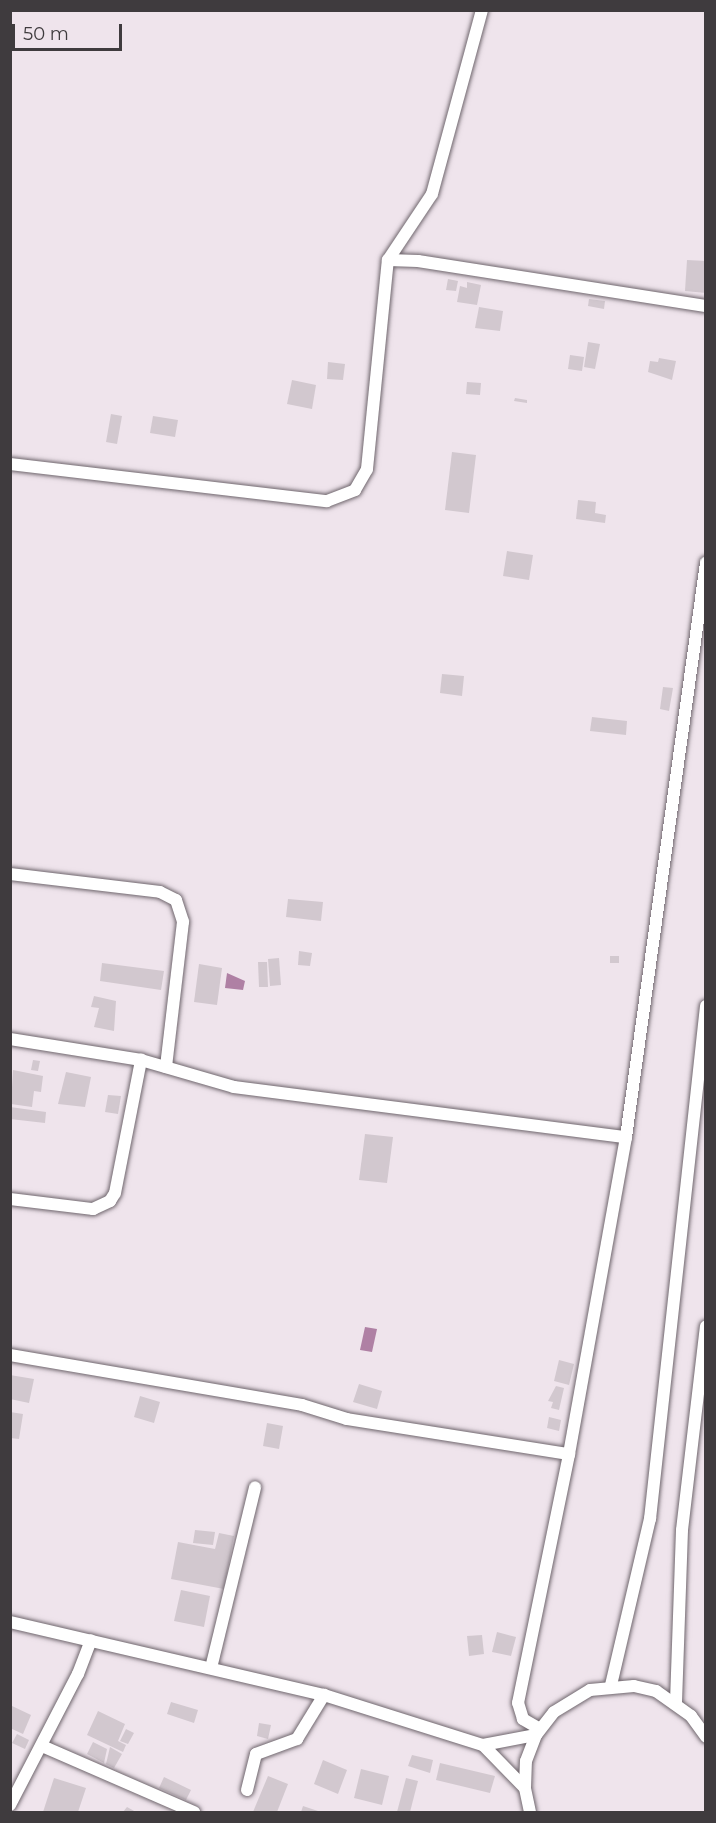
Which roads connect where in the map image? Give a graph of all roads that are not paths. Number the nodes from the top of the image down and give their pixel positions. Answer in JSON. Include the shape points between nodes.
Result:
{"nodes":[{"id":1,"x":482,"y":10,"type":"edge"},
{"id":2,"x":388,"y":260,"type":"junction"},
{"id":3,"x":705,"y":306,"type":"edge"},
{"id":4,"x":10,"y":464,"type":"edge"},
{"id":5,"x":705,"y":563,"type":"edge"},
{"id":6,"x":10,"y":874,"type":"edge"},
{"id":7,"x":705,"y":1006,"type":"edge"},
{"id":8,"x":10,"y":1039,"type":"edge"},
{"id":9,"x":141,"y":1060,"type":"junction"},
{"id":10,"x":166,"y":1067,"type":"junction"},
{"id":11,"x":626,"y":1137,"type":"junction"},
{"id":12,"x":10,"y":1199,"type":"edge"},
{"id":13,"x":705,"y":1326,"type":"edge"},
{"id":14,"x":10,"y":1354,"type":"edge"},
{"id":15,"x":569,"y":1454,"type":"junction"},
{"id":16,"x":255,"y":1487,"type":"dead end"},
{"id":17,"x":10,"y":1622,"type":"edge"},
{"id":18,"x":91,"y":1640,"type":"junction"},
{"id":19,"x":211,"y":1668,"type":"junction"},
{"id":20,"x":611,"y":1685,"type":"junction"},
{"id":21,"x":324,"y":1695,"type":"junction"},
{"id":22,"x":676,"y":1702,"type":"junction"},
{"id":23,"x":538,"y":1732,"type":"junction"},
{"id":24,"x":705,"y":1737,"type":"edge"},
{"id":25,"x":483,"y":1745,"type":"junction"},
{"id":26,"x":42,"y":1746,"type":"junction"},
{"id":27,"x":525,"y":1788,"type":"junction"},
{"id":28,"x":247,"y":1790,"type":"dead end"},
{"id":29,"x":10,"y":1805,"type":"edge"},
{"id":30,"x":194,"y":1812,"type":"edge"},
{"id":31,"x":530,"y":1812,"type":"edge"}],
"edges":[{"from":1,"to":2,"type":"street","via":[[432,194]]},
{"from":2,"to":3,"type":"street","via":[[418,261]]},
{"from":2,"to":4,"type":"street","via":[[367,469],[360,484],[348,495],[327,501]]},
{"from":5,"to":11,"type":"street"},
{"from":6,"to":10,"type":"street","via":[[160,892],[176,900],[183,922]]},
{"from":7,"to":20,"type":"street","via":[[650,1519]]},
{"from":8,"to":9,"type":"street"},
{"from":9,"to":10,"type":"street"},
{"from":9,"to":12,"type":"street","via":[[115,1193],[110,1201],[93,1209]]},
{"from":10,"to":11,"type":"street","via":[[255,1090]]},
{"from":11,"to":15,"type":"street"},
{"from":13,"to":22,"type":"street","via":[[682,1530]]},
{"from":14,"to":15,"type":"street","via":[[302,1405],[347,1419]]},
{"from":15,"to":23,"type":"street","via":[[518,1703],[523,1719]]},
{"from":16,"to":19,"type":"street"},
{"from":17,"to":18,"type":"street"},
{"from":18,"to":19,"type":"street"},
{"from":18,"to":26,"type":"street"},
{"from":19,"to":21,"type":"street"},
{"from":20,"to":22,"type":"street","via":[[634,1686]]},
{"from":20,"to":23,"type":"street","via":[[570,1699]]},
{"from":21,"to":25,"type":"street"},
{"from":21,"to":28,"type":"street","via":[[297,1739],[256,1754]]},
{"from":22,"to":24,"type":"street"},
{"from":23,"to":25,"type":"street"},
{"from":23,"to":27,"type":"street","via":[[526,1761]]},
{"from":25,"to":27,"type":"street"},
{"from":26,"to":29,"type":"street"},
{"from":26,"to":30,"type":"street"},
{"from":27,"to":31,"type":"street"}]}
